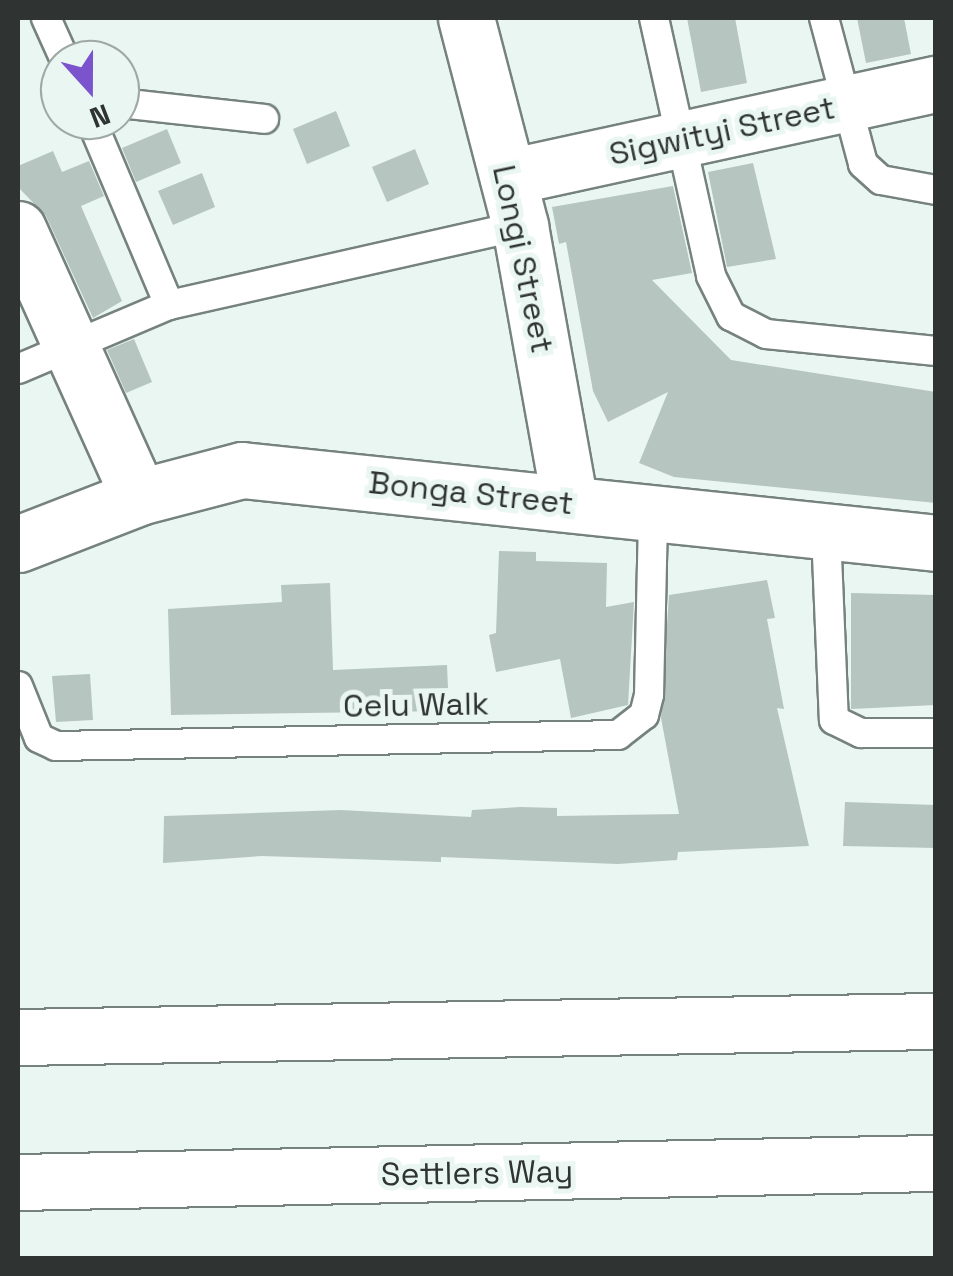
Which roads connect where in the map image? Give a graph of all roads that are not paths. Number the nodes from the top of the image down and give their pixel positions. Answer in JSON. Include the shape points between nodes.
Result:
{"nodes":[{"id":1,"x":466,"y":18,"type":"edge"},
{"id":2,"x":654,"y":18,"type":"edge"},
{"id":3,"x":824,"y":18,"type":"edge"},
{"id":4,"x":936,"y":84,"type":"edge"},
{"id":5,"x":843,"y":105,"type":"junction"},
{"id":6,"x":140,"y":106,"type":"edge"},
{"id":7,"x":264,"y":119,"type":"dead end"},
{"id":8,"x":99,"y":140,"type":"edge"},
{"id":9,"x":682,"y":142,"type":"junction"},
{"id":10,"x":936,"y":190,"type":"edge"},
{"id":11,"x":514,"y":202,"type":"junction"},
{"id":12,"x":18,"y":229,"type":"edge"},
{"id":13,"x":169,"y":305,"type":"junction"},
{"id":14,"x":70,"y":347,"type":"junction"},
{"id":15,"x":936,"y":350,"type":"edge"},
{"id":16,"x":18,"y":370,"type":"edge"},
{"id":17,"x":139,"y":497,"type":"junction"},
{"id":18,"x":570,"y":503,"type":"junction"},
{"id":19,"x":653,"y":514,"type":"junction"},
{"id":20,"x":826,"y":532,"type":"junction"},
{"id":21,"x":936,"y":543,"type":"edge"},
{"id":22,"x":18,"y":544,"type":"edge"},
{"id":23,"x":18,"y":686,"type":"edge"},
{"id":24,"x":936,"y":733,"type":"edge"},
{"id":25,"x":936,"y":1021,"type":"edge"},
{"id":26,"x":18,"y":1038,"type":"edge"},
{"id":27,"x":936,"y":1164,"type":"edge"},
{"id":28,"x":18,"y":1182,"type":"edge"}],
"edges":[{"from":1,"to":11,"type":"main road","name":"Longi Street"},
{"from":2,"to":9,"type":"lane"},
{"from":3,"to":5,"type":"lane"},
{"from":4,"to":5,"type":"main road","name":"Sigwityi Street"},
{"from":5,"to":9,"type":"main road","name":"Sigwityi Street"},
{"from":5,"to":10,"type":"lane","via":[[856,149],[873,175]]},
{"from":6,"to":7,"type":"lane"},
{"from":8,"to":13,"type":"lane"},
{"from":9,"to":11,"type":"main road","name":"Sigwityi Street"},
{"from":9,"to":15,"type":"lane","via":[[711,276],[720,301],[746,329]]},
{"from":11,"to":13,"type":"lane"},
{"from":11,"to":18,"type":"main road","name":"Longi Street"},
{"from":12,"to":14,"type":"main road"},
{"from":13,"to":14,"type":"lane"},
{"from":14,"to":16,"type":"lane"},
{"from":14,"to":17,"type":"main road"},
{"from":17,"to":18,"type":"main road","name":"Bonga Street","via":[[242,470]]},
{"from":17,"to":22,"type":"main road","name":"Bonga Street"},
{"from":18,"to":19,"type":"main road","name":"Bonga Street"},
{"from":19,"to":20,"type":"main road","name":"Bonga Street"},
{"from":19,"to":23,"type":"lane","name":"Celu Walk","via":[[648,696],[644,716],[618,735],[56,746],[39,738]]},
{"from":20,"to":21,"type":"main road","name":"Bonga Street"},
{"from":20,"to":24,"type":"lane","via":[[834,720],[860,734]]},
{"from":25,"to":26,"type":"main road"},
{"from":27,"to":28,"type":"main road","name":"Settlers Way"}]}
